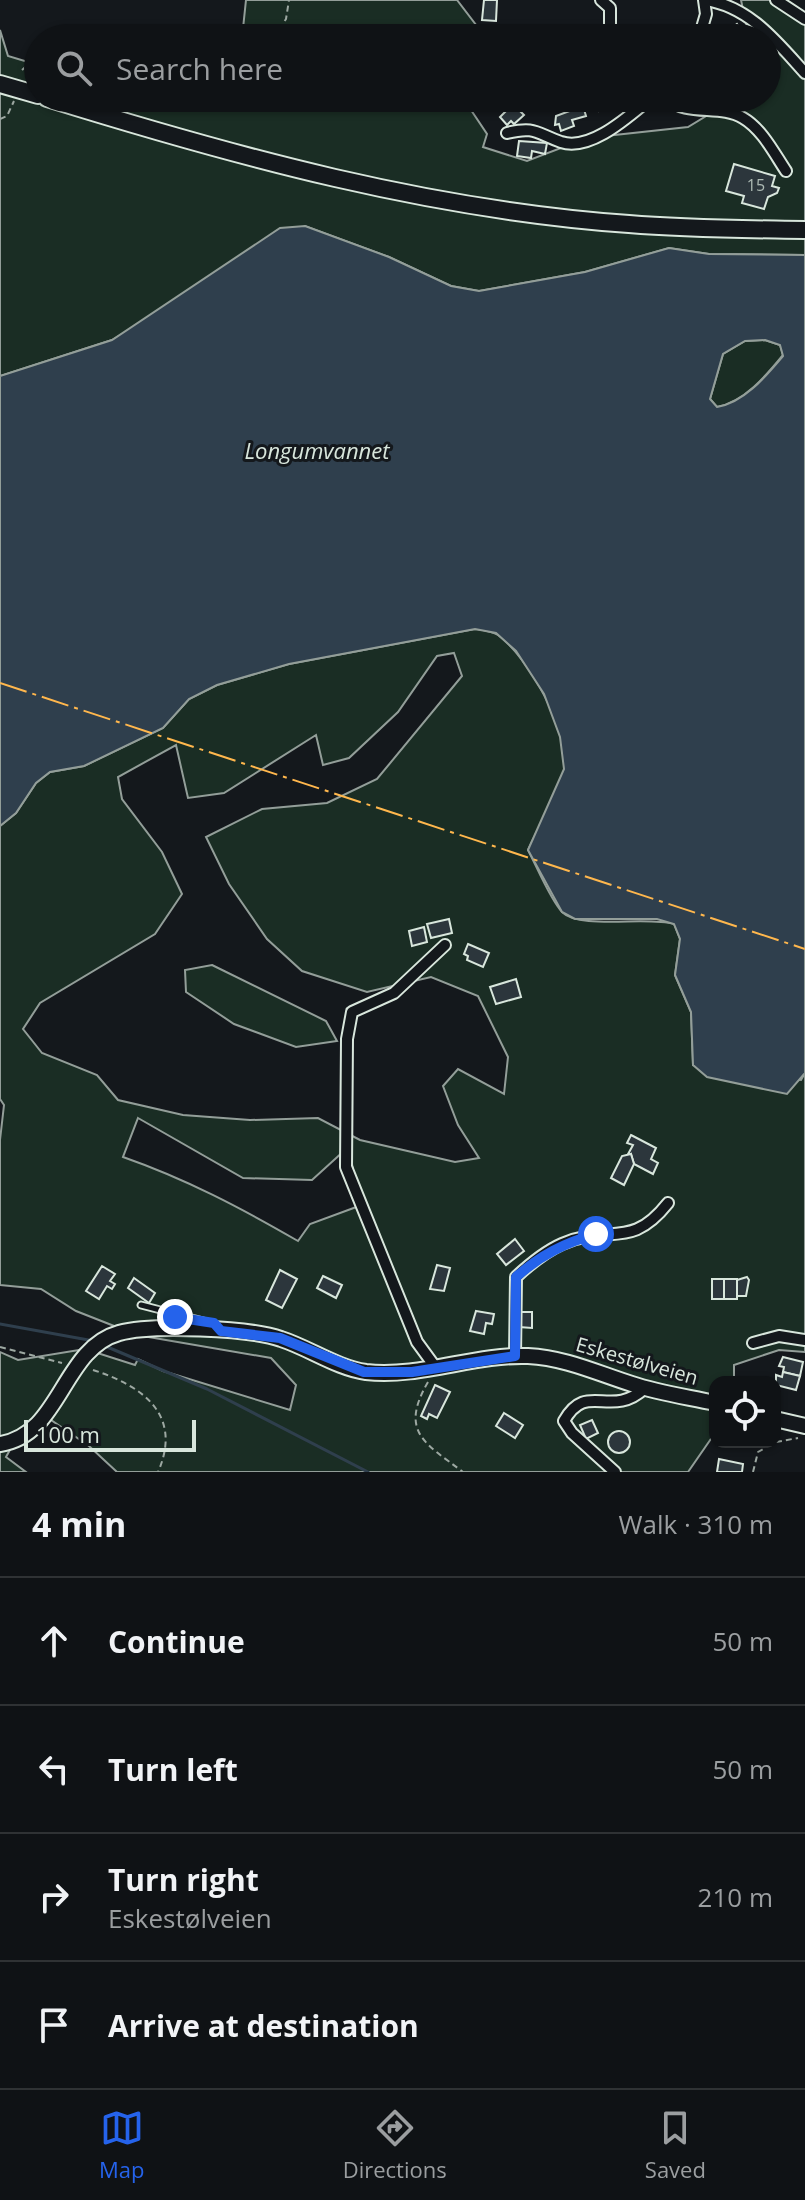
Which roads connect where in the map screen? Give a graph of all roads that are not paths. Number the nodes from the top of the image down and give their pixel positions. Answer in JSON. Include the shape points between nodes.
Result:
{"nodes":[{"id":1,"x":601,"y":0,"type":"edge"},
{"id":2,"x":705,"y":0,"type":"edge"},
{"id":3,"x":776,"y":0,"type":"edge"},
{"id":4,"x":805,"y":19,"type":"edge"},
{"id":5,"x":610,"y":24,"type":"edge"},
{"id":6,"x":703,"y":24,"type":"edge"},
{"id":7,"x":757,"y":24,"type":"edge"},
{"id":8,"x":781,"y":46,"type":"edge"},
{"id":9,"x":805,"y":73,"type":"edge"},
{"id":10,"x":0,"y":76,"type":"edge"},
{"id":11,"x":24,"y":83,"type":"edge"},
{"id":12,"x":0,"y":84,"type":"edge"},
{"id":13,"x":24,"y":91,"type":"edge"},
{"id":14,"x":95,"y":112,"type":"edge"},
{"id":15,"x":121,"y":112,"type":"edge"},
{"id":16,"x":634,"y":112,"type":"edge"},
{"id":17,"x":710,"y":112,"type":"edge"},
{"id":18,"x":507,"y":133,"type":"dead end"},
{"id":19,"x":786,"y":171,"type":"dead end"},
{"id":20,"x":805,"y":223,"type":"edge"},
{"id":21,"x":805,"y":230,"type":"edge"},
{"id":22,"x":445,"y":945,"type":"dead end"},
{"id":23,"x":668,"y":1203,"type":"dead end"},
{"id":24,"x":141,"y":1305,"type":"dead end"},
{"id":25,"x":221,"y":1331,"type":"junction"},
{"id":26,"x":805,"y":1340,"type":"edge"},
{"id":27,"x":753,"y":1343,"type":"dead end"},
{"id":28,"x":515,"y":1356,"type":"junction"},
{"id":29,"x":436,"y":1368,"type":"junction"},
{"id":30,"x":645,"y":1388,"type":"junction"},
{"id":31,"x":709,"y":1402,"type":"edge"},
{"id":32,"x":781,"y":1420,"type":"edge"},
{"id":33,"x":805,"y":1426,"type":"edge"},
{"id":34,"x":0,"y":1444,"type":"edge"},
{"id":35,"x":615,"y":1472,"type":"edge"}],
"edges":[{"from":1,"to":5,"type":"street","via":[[610,8]]},
{"from":2,"to":6,"type":"street"},
{"from":2,"to":7,"type":"street","via":[[734,7]]},
{"from":3,"to":4,"type":"street"},
{"from":8,"to":9,"type":"street"},
{"from":10,"to":11,"type":"main road"},
{"from":12,"to":13,"type":"main road"},
{"from":14,"to":21,"type":"main road","via":[[282,166],[468,204],[627,224]]},
{"from":15,"to":20,"type":"main road","via":[[284,159],[469,197],[628,217]]},
{"from":16,"to":18,"type":"street","via":[[589,138],[564,143],[537,129]]},
{"from":17,"to":19,"type":"street","via":[[745,119]]},
{"from":22,"to":29,"type":"street","via":[[394,993],[352,1012],[347,1039],[346,1167],[417,1342]]},
{"from":23,"to":28,"type":"street","via":[[651,1225],[563,1244],[516,1277]]},
{"from":24,"to":25,"type":"lane","name":"Eskestølveien","via":[[214,1323]]},
{"from":25,"to":29,"type":"main road","name":"Eskestølveien","via":[[280,1338],[364,1372]]},
{"from":25,"to":34,"type":"main road","name":"Eskestølveien","via":[[132,1330],[103,1339],[90,1347],[43,1418]]},
{"from":26,"to":27,"type":"street","via":[[779,1336]]},
{"from":28,"to":29,"type":"main road","name":"Eskestølveien"},
{"from":28,"to":30,"type":"main road","name":"Eskestølveien","via":[[573,1362]]},
{"from":30,"to":31,"type":"main road","name":"Eskestølveien"},
{"from":30,"to":35,"type":"street","via":[[621,1404],[586,1400],[572,1407],[564,1421]]},
{"from":32,"to":33,"type":"main road"}]}
